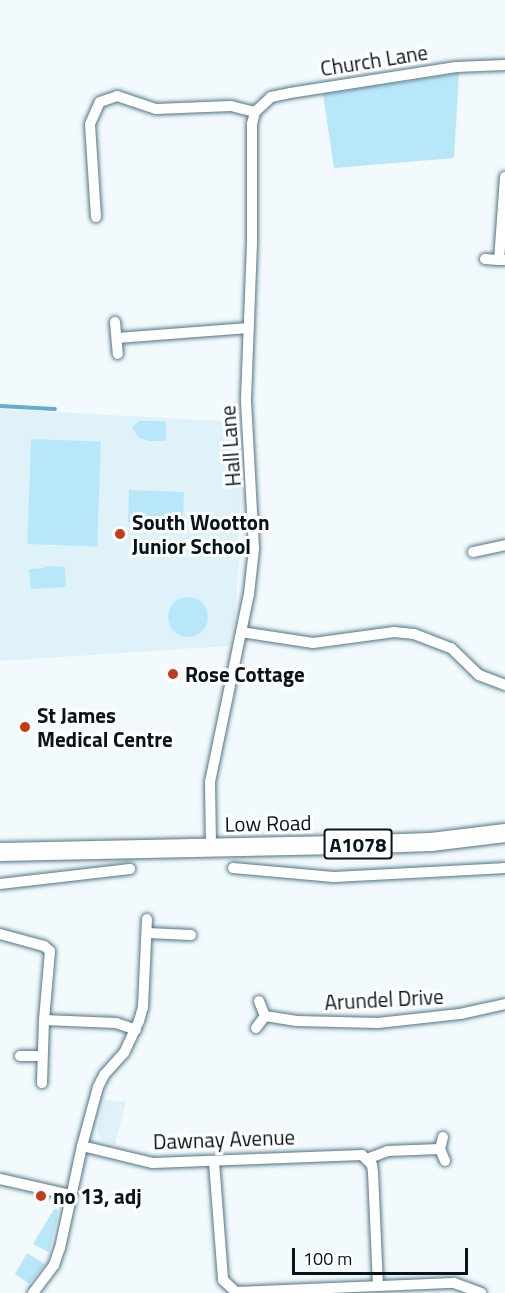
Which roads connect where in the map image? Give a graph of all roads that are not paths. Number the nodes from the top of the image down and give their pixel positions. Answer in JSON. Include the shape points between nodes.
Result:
{"nodes":[{"id":1,"x":505,"y":65,"type":"edge"},
{"id":2,"x":255,"y":112,"type":"junction"},
{"id":3,"x":505,"y":177,"type":"edge"},
{"id":4,"x":96,"y":217,"type":"dead end"},
{"id":5,"x":485,"y":259,"type":"dead end"},
{"id":6,"x":502,"y":260,"type":"edge"},
{"id":7,"x":115,"y":322,"type":"dead end"},
{"id":8,"x":249,"y":328,"type":"junction"},
{"id":9,"x":117,"y":338,"type":"junction"},
{"id":10,"x":118,"y":354,"type":"dead end"},
{"id":11,"x":505,"y":545,"type":"edge"},
{"id":12,"x":472,"y":552,"type":"dead end"},
{"id":13,"x":241,"y":632,"type":"junction"},
{"id":14,"x":505,"y":685,"type":"edge"},
{"id":15,"x":505,"y":833,"type":"edge"},
{"id":16,"x":211,"y":846,"type":"junction"},
{"id":17,"x":0,"y":852,"type":"edge"},
{"id":18,"x":241,"y":866,"type":"dead end"},
{"id":19,"x":130,"y":868,"type":"dead end"},
{"id":20,"x":505,"y":868,"type":"edge"},
{"id":21,"x":0,"y":884,"type":"edge"},
{"id":22,"x":147,"y":919,"type":"dead end"},
{"id":23,"x":147,"y":933,"type":"junction"},
{"id":24,"x":0,"y":934,"type":"edge"},
{"id":25,"x":191,"y":935,"type":"dead end"},
{"id":26,"x":259,"y":1001,"type":"dead end"},
{"id":27,"x":505,"y":1004,"type":"edge"},
{"id":28,"x":265,"y":1016,"type":"junction"},
{"id":29,"x":44,"y":1020,"type":"junction"},
{"id":30,"x":256,"y":1028,"type":"dead end"},
{"id":31,"x":136,"y":1030,"type":"junction"},
{"id":32,"x":20,"y":1056,"type":"dead end"},
{"id":33,"x":42,"y":1056,"type":"junction"},
{"id":34,"x":42,"y":1083,"type":"dead end"},
{"id":35,"x":443,"y":1137,"type":"dead end"},
{"id":36,"x":82,"y":1146,"type":"junction"},
{"id":37,"x":440,"y":1149,"type":"junction"},
{"id":38,"x":368,"y":1159,"type":"junction"},
{"id":39,"x":445,"y":1161,"type":"dead end"},
{"id":40,"x":214,"y":1162,"type":"junction"},
{"id":41,"x":0,"y":1179,"type":"edge"},
{"id":42,"x":71,"y":1195,"type":"junction"},
{"id":43,"x":225,"y":1284,"type":"junction"},
{"id":44,"x":378,"y":1286,"type":"junction"},
{"id":45,"x":33,"y":1293,"type":"edge"},
{"id":46,"x":216,"y":1293,"type":"edge"},
{"id":47,"x":481,"y":1293,"type":"edge"}],
"edges":[{"from":1,"to":2,"type":"street","name":"Church Lane","via":[[456,67],[290,93],[271,97]]},
{"from":2,"to":4,"type":"street","via":[[231,105],[156,109],[117,96],[100,102],[90,124]]},
{"from":2,"to":8,"type":"street","name":"Hall Lane"},
{"from":3,"to":6,"type":"street"},
{"from":5,"to":6,"type":"street"},
{"from":7,"to":9,"type":"street"},
{"from":8,"to":9,"type":"street"},
{"from":8,"to":13,"type":"street","name":"Hall Lane","via":[[247,421],[254,549]]},
{"from":9,"to":10,"type":"street"},
{"from":11,"to":12,"type":"street"},
{"from":13,"to":14,"type":"street","via":[[313,644],[394,632],[414,634],[451,648],[479,675]]},
{"from":13,"to":16,"type":"street","name":"Hall Lane","via":[[210,783]]},
{"from":15,"to":16,"type":"main road","name":"Low Road","number":"A1078","via":[[431,842]]},
{"from":16,"to":17,"type":"main road","number":"A1078"},
{"from":18,"to":20,"type":"street","via":[[334,874],[434,865]]},
{"from":19,"to":21,"type":"street"},
{"from":22,"to":23,"type":"street"},
{"from":23,"to":25,"type":"street"},
{"from":23,"to":31,"type":"street","via":[[142,1007]]},
{"from":24,"to":29,"type":"street","via":[[44,945],[50,951]]},
{"from":26,"to":28,"type":"street"},
{"from":27,"to":28,"type":"street","name":"Arundel Drive","via":[[460,1014],[378,1023]]},
{"from":28,"to":30,"type":"street"},
{"from":29,"to":31,"type":"street","via":[[116,1023]]},
{"from":29,"to":33,"type":"street"},
{"from":31,"to":36,"type":"street","via":[[123,1053],[104,1074]]},
{"from":32,"to":33,"type":"street"},
{"from":33,"to":34,"type":"street"},
{"from":35,"to":37,"type":"street"},
{"from":36,"to":40,"type":"street","name":"Dawnay Avenue","via":[[153,1163]]},
{"from":36,"to":42,"type":"street"},
{"from":37,"to":38,"type":"street","name":"Dawnay Avenue","via":[[388,1151]]},
{"from":37,"to":39,"type":"street"},
{"from":38,"to":40,"type":"street","name":"Dawnay Avenue","via":[[355,1154]]},
{"from":38,"to":44,"type":"street","via":[[374,1172]]},
{"from":40,"to":43,"type":"street"},
{"from":41,"to":42,"type":"street"},
{"from":42,"to":45,"type":"street","via":[[54,1265]]},
{"from":43,"to":44,"type":"street","via":[[244,1293]]},
{"from":43,"to":46,"type":"street"},
{"from":44,"to":47,"type":"street","via":[[454,1283]]}]}
